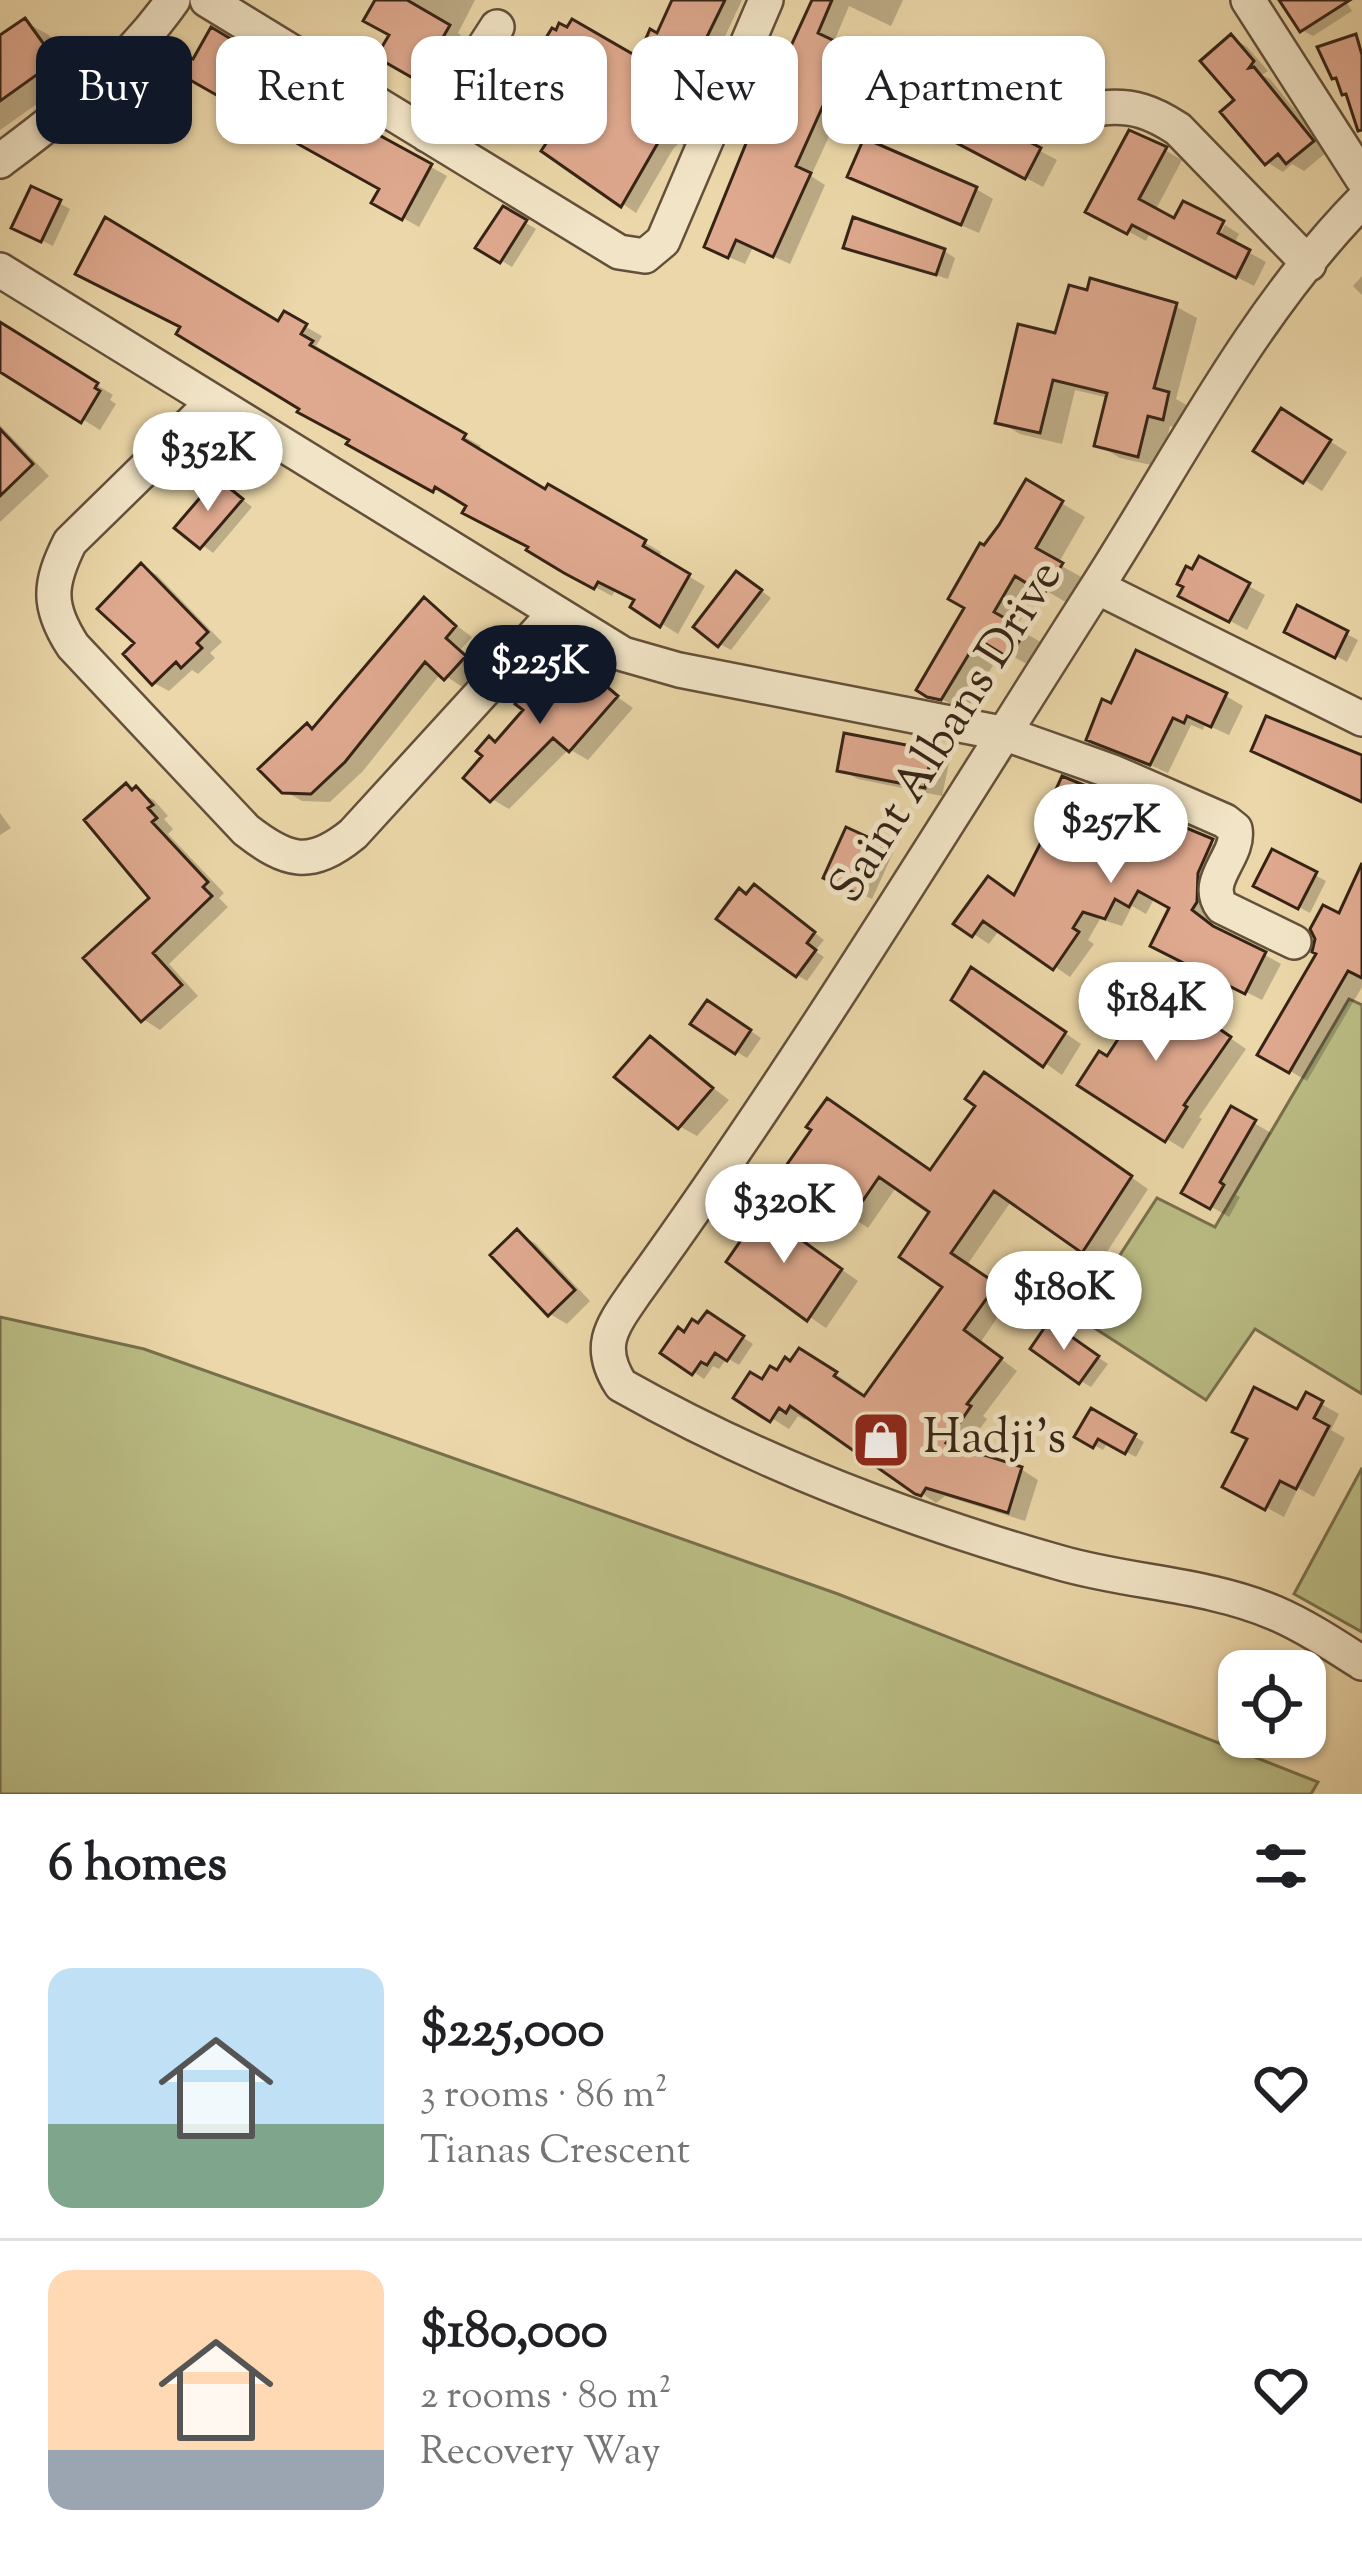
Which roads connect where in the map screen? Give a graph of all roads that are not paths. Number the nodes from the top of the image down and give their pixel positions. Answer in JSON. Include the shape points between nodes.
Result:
{"nodes":[{"id":1,"x":173,"y":0,"type":"edge"},
{"id":2,"x":207,"y":0,"type":"edge"},
{"id":3,"x":766,"y":0,"type":"edge"},
{"id":4,"x":1248,"y":0,"type":"edge"},
{"id":5,"x":497,"y":27,"type":"dead end"},
{"id":6,"x":491,"y":36,"type":"edge"},
{"id":7,"x":1105,"y":108,"type":"edge"},
{"id":8,"x":411,"y":125,"type":"edge"},
{"id":9,"x":442,"y":144,"type":"edge"},
{"id":10,"x":0,"y":161,"type":"edge"},
{"id":11,"x":1362,"y":178,"type":"edge"},
{"id":12,"x":1362,"y":201,"type":"edge"},
{"id":13,"x":1309,"y":264,"type":"junction"},
{"id":14,"x":0,"y":270,"type":"edge"},
{"id":15,"x":213,"y":402,"type":"junction"},
{"id":16,"x":1096,"y":587,"type":"junction"},
{"id":17,"x":554,"y":614,"type":"junction"},
{"id":18,"x":1362,"y":719,"type":"edge"},
{"id":19,"x":1006,"y":734,"type":"junction"},
{"id":20,"x":1294,"y":942,"type":"dead end"},
{"id":21,"x":1362,"y":1663,"type":"edge"}],
"edges":[{"from":1,"to":10,"type":"street","via":[[133,54]]},
{"from":2,"to":8,"type":"street"},
{"from":3,"to":9,"type":"street","via":[[663,242],[645,256],[620,252]]},
{"from":4,"to":11,"type":"street"},
{"from":5,"to":6,"type":"street"},
{"from":7,"to":13,"type":"street","via":[[1128,106],[1178,129]]},
{"from":12,"to":13,"type":"street","name":"Saint Albans Drive"},
{"from":13,"to":16,"type":"street","name":"Saint Albans Drive","via":[[1255,329]]},
{"from":14,"to":15,"type":"street"},
{"from":15,"to":17,"type":"street"},
{"from":15,"to":17,"type":"street","via":[[70,542],[52,596],[73,646],[267,847],[290,857],[334,850]]},
{"from":16,"to":18,"type":"street"},
{"from":16,"to":19,"type":"street","name":"Saint Albans Drive"},
{"from":17,"to":19,"type":"street","via":[[644,662]]},
{"from":19,"to":20,"type":"street","via":[[1225,821],[1237,841],[1216,899]]},
{"from":19,"to":21,"type":"street","name":"Saint Albans Drive","via":[[794,1067],[618,1319],[606,1348],[609,1366],[621,1384],[927,1523],[1273,1612]]}]}
